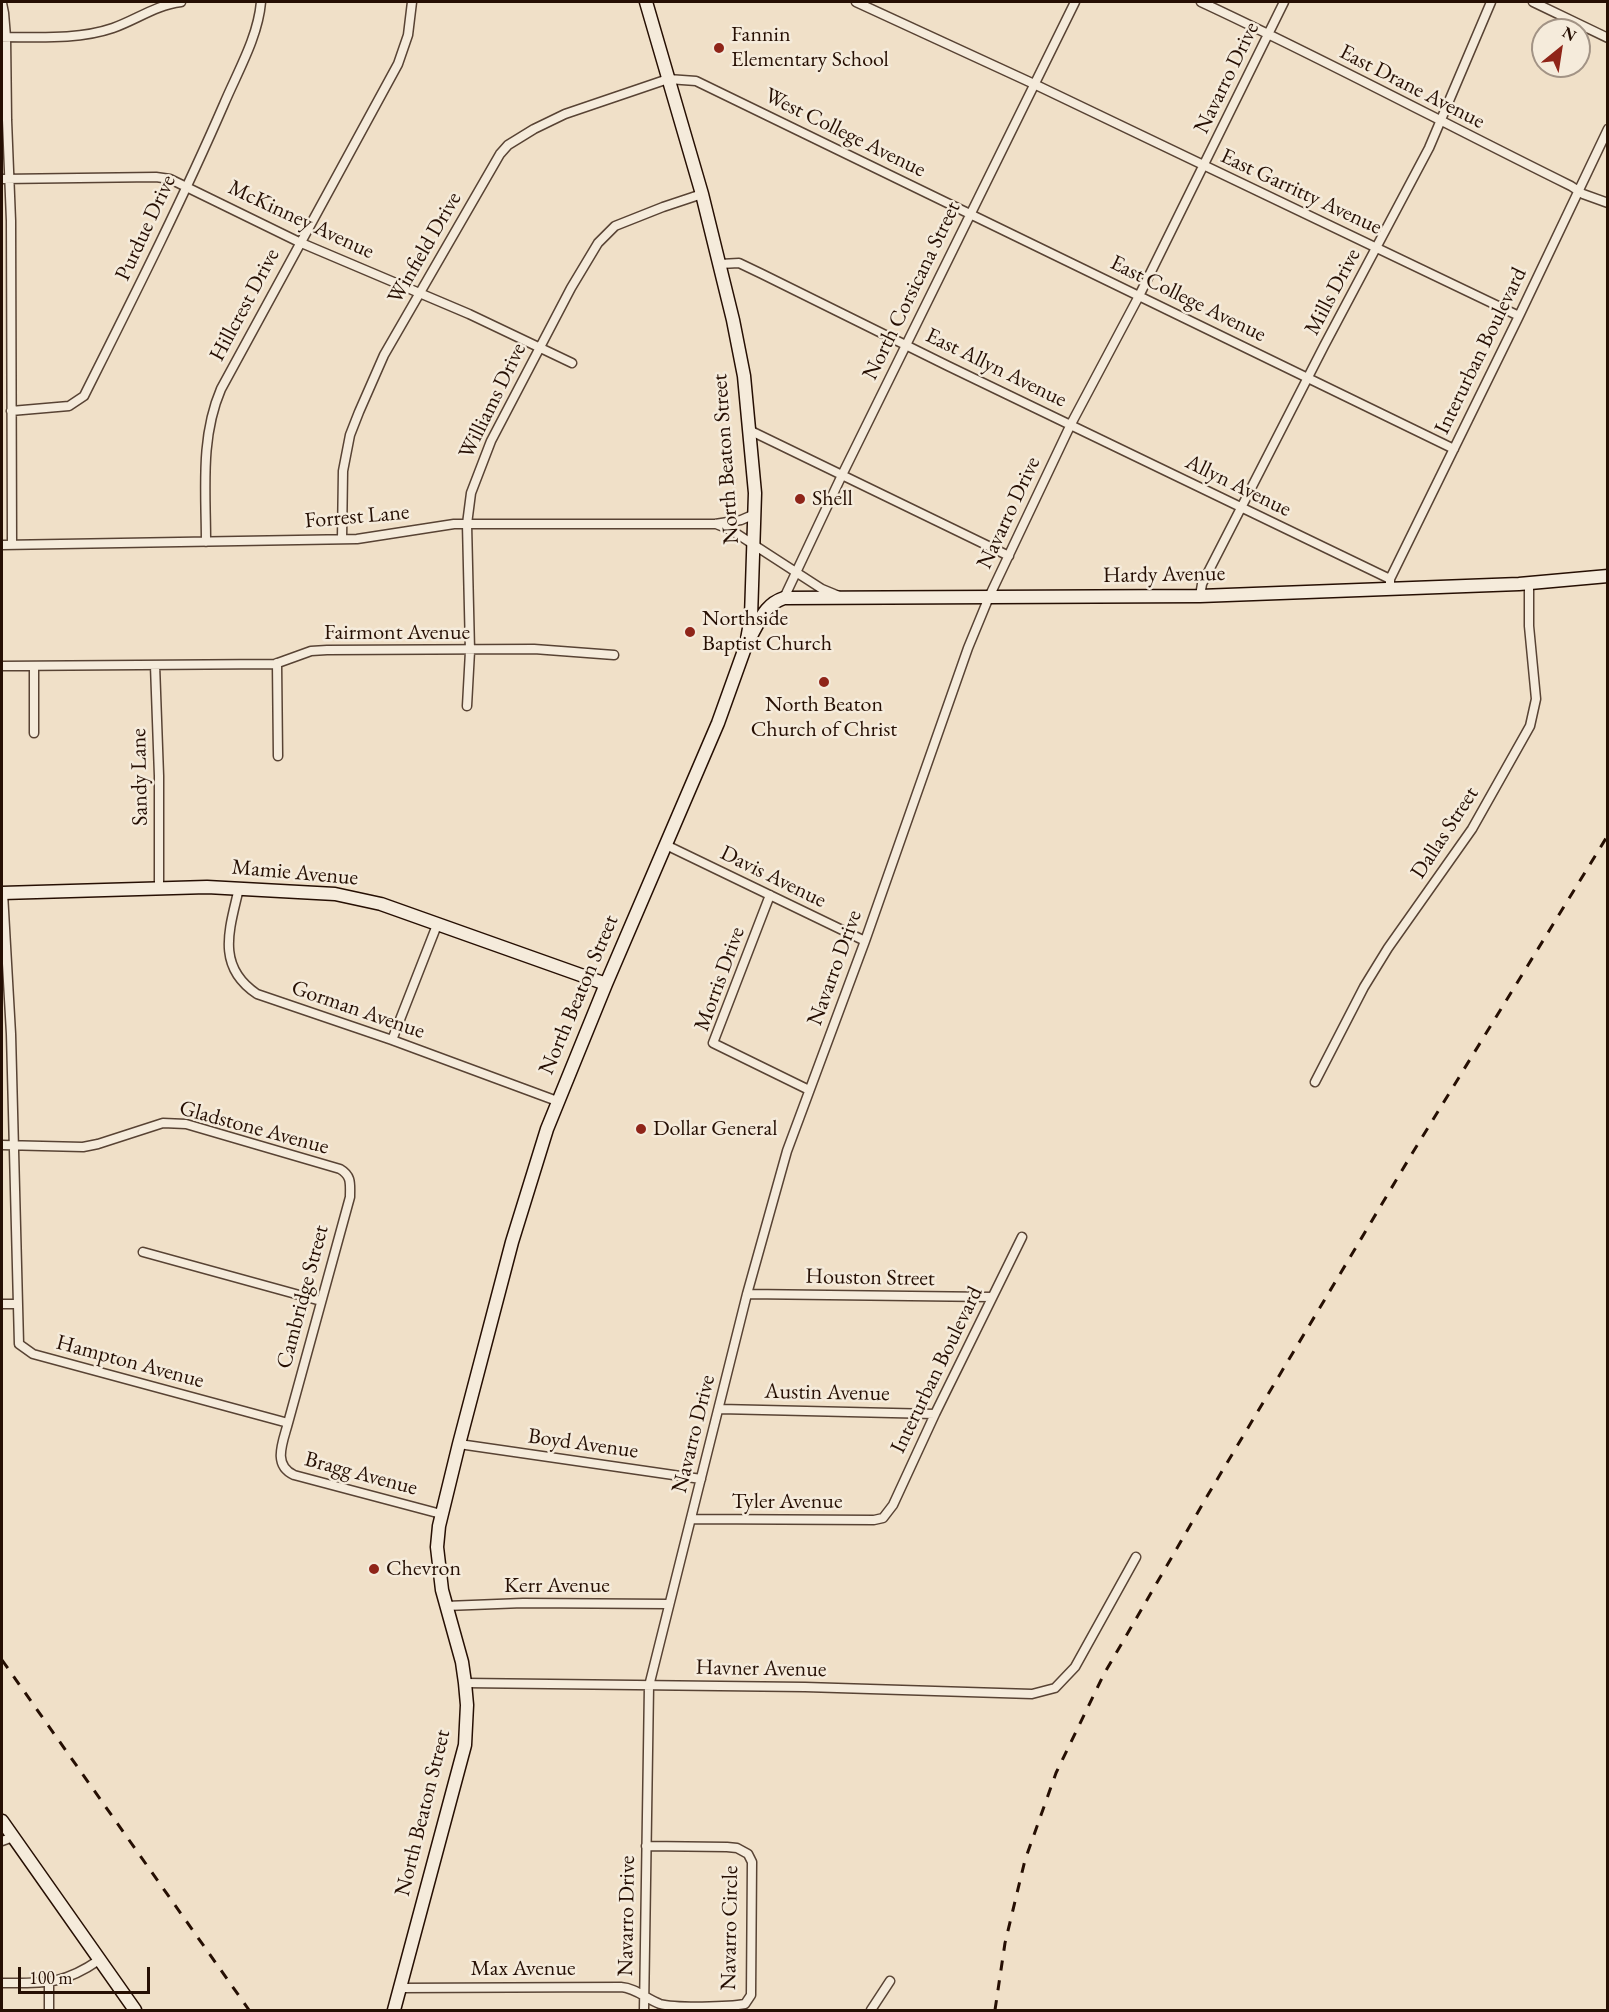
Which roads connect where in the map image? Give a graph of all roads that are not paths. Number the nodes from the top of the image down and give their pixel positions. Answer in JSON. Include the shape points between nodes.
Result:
{"nodes":[{"id":1,"x":181,"y":2,"type":"edge"},
{"id":2,"x":261,"y":2,"type":"edge"},
{"id":3,"x":412,"y":2,"type":"edge"},
{"id":4,"x":646,"y":2,"type":"edge"},
{"id":5,"x":856,"y":2,"type":"edge"},
{"id":6,"x":1075,"y":2,"type":"edge"},
{"id":7,"x":1201,"y":2,"type":"edge"},
{"id":8,"x":1284,"y":2,"type":"edge"},
{"id":9,"x":1491,"y":2,"type":"edge"},
{"id":10,"x":1533,"y":2,"type":"edge"},
{"id":11,"x":2,"y":3,"type":"edge"},
{"id":12,"x":1269,"y":33,"type":"junction"},
{"id":13,"x":4,"y":37,"type":"edge"},
{"id":14,"x":1608,"y":38,"type":"edge"},
{"id":15,"x":668,"y":79,"type":"junction"},
{"id":16,"x":1034,"y":84,"type":"junction"},
{"id":17,"x":1438,"y":121,"type":"junction"},
{"id":18,"x":1608,"y":129,"type":"edge"},
{"id":19,"x":1204,"y":166,"type":"junction"},
{"id":20,"x":5,"y":179,"type":"edge"},
{"id":21,"x":187,"y":186,"type":"junction"},
{"id":22,"x":1577,"y":191,"type":"junction"},
{"id":23,"x":702,"y":194,"type":"junction"},
{"id":24,"x":1608,"y":203,"type":"edge"},
{"id":25,"x":970,"y":214,"type":"junction"},
{"id":26,"x":299,"y":242,"type":"junction"},
{"id":27,"x":1377,"y":248,"type":"junction"},
{"id":28,"x":720,"y":264,"type":"junction"},
{"id":29,"x":420,"y":293,"type":"junction"},
{"id":30,"x":1139,"y":296,"type":"junction"},
{"id":31,"x":1520,"y":316,"type":"junction"},
{"id":32,"x":906,"y":345,"type":"junction"},
{"id":33,"x":540,"y":347,"type":"junction"},
{"id":34,"x":572,"y":363,"type":"dead end"},
{"id":35,"x":1308,"y":378,"type":"junction"},
{"id":36,"x":11,"y":411,"type":"junction"},
{"id":37,"x":1071,"y":424,"type":"junction"},
{"id":38,"x":749,"y":430,"type":"junction"},
{"id":39,"x":1454,"y":449,"type":"junction"},
{"id":40,"x":842,"y":475,"type":"junction"},
{"id":41,"x":1241,"y":508,"type":"junction"},
{"id":42,"x":755,"y":514,"type":"junction"},
{"id":43,"x":467,"y":524,"type":"junction"},
{"id":44,"x":715,"y":524,"type":"junction"},
{"id":45,"x":342,"y":539,"type":"junction"},
{"id":46,"x":206,"y":542,"type":"junction"},
{"id":47,"x":754,"y":544,"type":"junction"},
{"id":48,"x":2,"y":545,"type":"edge"},
{"id":49,"x":12,"y":545,"type":"junction"},
{"id":50,"x":1009,"y":556,"type":"junction"},
{"id":51,"x":796,"y":571,"type":"junction"},
{"id":52,"x":1608,"y":576,"type":"edge"},
{"id":53,"x":1529,"y":583,"type":"junction"},
{"id":54,"x":1390,"y":584,"type":"junction"},
{"id":55,"x":1200,"y":596,"type":"junction"},
{"id":56,"x":989,"y":597,"type":"junction"},
{"id":57,"x":784,"y":598,"type":"junction"},
{"id":58,"x":842,"y":598,"type":"junction"},
{"id":59,"x":746,"y":645,"type":"junction"},
{"id":60,"x":470,"y":651,"type":"junction"},
{"id":61,"x":614,"y":655,"type":"dead end"},
{"id":62,"x":277,"y":663,"type":"junction"},
{"id":63,"x":155,"y":665,"type":"junction"},
{"id":64,"x":2,"y":666,"type":"edge"},
{"id":65,"x":33,"y":666,"type":"junction"},
{"id":66,"x":467,"y":706,"type":"dead end"},
{"id":67,"x":34,"y":734,"type":"dead end"},
{"id":68,"x":278,"y":756,"type":"dead end"},
{"id":69,"x":666,"y":844,"type":"junction"},
{"id":70,"x":159,"y":888,"type":"junction"},
{"id":71,"x":239,"y":888,"type":"junction"},
{"id":72,"x":2,"y":893,"type":"edge"},
{"id":73,"x":770,"y":895,"type":"junction"},
{"id":74,"x":437,"y":925,"type":"junction"},
{"id":75,"x":865,"y":941,"type":"junction"},
{"id":76,"x":606,"y":984,"type":"junction"},
{"id":77,"x":392,"y":1040,"type":"junction"},
{"id":78,"x":1315,"y":1082,"type":"dead end"},
{"id":79,"x":809,"y":1090,"type":"junction"},
{"id":80,"x":558,"y":1101,"type":"junction"},
{"id":81,"x":2,"y":1144,"type":"edge"},
{"id":82,"x":14,"y":1144,"type":"junction"},
{"id":83,"x":351,"y":1181,"type":"joint"},
{"id":84,"x":1022,"y":1237,"type":"dead end"},
{"id":85,"x":143,"y":1252,"type":"dead end"},
{"id":86,"x":747,"y":1294,"type":"junction"},
{"id":87,"x":992,"y":1297,"type":"junction"},
{"id":88,"x":321,"y":1301,"type":"junction"},
{"id":89,"x":2,"y":1304,"type":"edge"},
{"id":90,"x":17,"y":1304,"type":"junction"},
{"id":91,"x":720,"y":1409,"type":"junction"},
{"id":92,"x":935,"y":1413,"type":"junction"},
{"id":93,"x":288,"y":1423,"type":"junction"},
{"id":94,"x":459,"y":1444,"type":"junction"},
{"id":95,"x":701,"y":1479,"type":"junction"},
{"id":96,"x":441,"y":1514,"type":"junction"},
{"id":97,"x":883,"y":1518,"type":"joint"},
{"id":98,"x":691,"y":1519,"type":"junction"},
{"id":99,"x":1136,"y":1557,"type":"dead end"},
{"id":100,"x":669,"y":1604,"type":"junction"},
{"id":101,"x":446,"y":1606,"type":"junction"},
{"id":102,"x":465,"y":1683,"type":"junction"},
{"id":103,"x":649,"y":1686,"type":"junction"},
{"id":104,"x":2,"y":1821,"type":"edge"},
{"id":105,"x":7,"y":1839,"type":"edge"},
{"id":106,"x":645,"y":1846,"type":"junction"},
{"id":107,"x":99,"y":1960,"type":"junction"},
{"id":108,"x":890,"y":1981,"type":"dead end"},
{"id":109,"x":2,"y":1983,"type":"edge"},
{"id":110,"x":49,"y":1983,"type":"junction"},
{"id":111,"x":400,"y":1988,"type":"junction"},
{"id":112,"x":644,"y":1996,"type":"junction"},
{"id":113,"x":49,"y":2010,"type":"edge"},
{"id":114,"x":135,"y":2010,"type":"edge"},
{"id":115,"x":394,"y":2010,"type":"edge"},
{"id":116,"x":644,"y":2010,"type":"edge"},
{"id":117,"x":871,"y":2010,"type":"edge"}],
"edges":[{"from":1,"to":13,"type":"street","via":[[161,5],[96,33]]},
{"from":2,"to":21,"type":"street","name":"Purdue Drive","via":[[256,29]]},
{"from":3,"to":26,"type":"street","name":"Hillcrest Drive","via":[[405,49]]},
{"from":4,"to":15,"type":"main road","name":"North Beaton Street"},
{"from":5,"to":16,"type":"street","name":"East Garritty Avenue"},
{"from":6,"to":16,"type":"street","name":"North Corsicana Street"},
{"from":7,"to":12,"type":"street","name":"East Drane Avenue"},
{"from":8,"to":12,"type":"street","name":"Navarro Drive"},
{"from":9,"to":17,"type":"street","name":"Mills Drive"},
{"from":10,"to":14,"type":"street"},
{"from":11,"to":13,"type":"street"},
{"from":12,"to":17,"type":"street","name":"East Drane Avenue"},
{"from":12,"to":19,"type":"street","name":"Navarro Drive"},
{"from":13,"to":20,"type":"street"},
{"from":15,"to":23,"type":"main road","name":"North Beaton Street"},
{"from":15,"to":25,"type":"street","name":"West College Avenue","via":[[696,81]]},
{"from":15,"to":29,"type":"street","name":"Winfield Drive","via":[[565,114],[508,145]]},
{"from":16,"to":19,"type":"street","name":"East Garritty Avenue"},
{"from":16,"to":25,"type":"street","name":"North Corsicana Street"},
{"from":17,"to":22,"type":"street","name":"East Drane Avenue"},
{"from":17,"to":27,"type":"street","name":"Mills Drive","via":[[1429,148]]},
{"from":18,"to":22,"type":"street","name":"Interurban Boulevard"},
{"from":19,"to":27,"type":"street","name":"East Garritty Avenue"},
{"from":19,"to":30,"type":"street","name":"Navarro Drive"},
{"from":20,"to":21,"type":"street","name":"McKinney Avenue","via":[[156,177]]},
{"from":20,"to":36,"type":"street","via":[[11,221]]},
{"from":21,"to":26,"type":"street","name":"McKinney Avenue"},
{"from":21,"to":36,"type":"street","name":"Purdue Drive","via":[[84,396],[69,406]]},
{"from":22,"to":24,"type":"street","name":"East Drane Avenue"},
{"from":22,"to":31,"type":"street","name":"Interurban Boulevard"},
{"from":23,"to":28,"type":"main road","name":"North Beaton Street"},
{"from":23,"to":33,"type":"street","name":"Williams Drive","via":[[615,226],[605,234]]},
{"from":25,"to":30,"type":"street","name":"East College Avenue"},
{"from":25,"to":32,"type":"street","name":"North Corsicana Street"},
{"from":26,"to":29,"type":"street","name":"McKinney Avenue"},
{"from":26,"to":46,"type":"street","name":"Hillcrest Drive","via":[[214,404],[207,439]]},
{"from":27,"to":31,"type":"street","name":"East Garritty Avenue"},
{"from":27,"to":35,"type":"street","name":"Mills Drive"},
{"from":28,"to":32,"type":"street","name":"East Allyn Avenue","via":[[739,263]]},
{"from":28,"to":38,"type":"main road","name":"North Beaton Street","via":[[744,376]]},
{"from":29,"to":33,"type":"street","name":"McKinney Avenue"},
{"from":29,"to":45,"type":"street","name":"Winfield Drive","via":[[384,355],[350,435],[343,471]]},
{"from":30,"to":35,"type":"street","name":"East College Avenue"},
{"from":30,"to":37,"type":"street","name":"Navarro Drive"},
{"from":31,"to":39,"type":"street","name":"Interurban Boulevard"},
{"from":32,"to":37,"type":"street","name":"East Allyn Avenue"},
{"from":32,"to":40,"type":"street","name":"North Corsicana Street"},
{"from":33,"to":34,"type":"street","name":"McKinney Avenue"},
{"from":33,"to":43,"type":"street","name":"Williams Drive","via":[[491,441],[471,493]]},
{"from":35,"to":39,"type":"street","name":"East College Avenue"},
{"from":35,"to":41,"type":"street","name":"Mills Drive"},
{"from":36,"to":49,"type":"street"},
{"from":37,"to":41,"type":"street","name":"Allyn Avenue"},
{"from":37,"to":50,"type":"street","name":"Navarro Drive"},
{"from":38,"to":40,"type":"street"},
{"from":38,"to":42,"type":"main road","name":"North Beaton Street"},
{"from":39,"to":54,"type":"street","name":"Interurban Boulevard"},
{"from":40,"to":50,"type":"street"},
{"from":40,"to":51,"type":"street","name":"North Corsicana Street"},
{"from":41,"to":54,"type":"street","name":"Allyn Avenue"},
{"from":41,"to":55,"type":"street","name":"Mills Drive","via":[[1202,584]]},
{"from":42,"to":44,"type":"street","name":"Forrest Lane"},
{"from":42,"to":47,"type":"main road","name":"North Beaton Street"},
{"from":43,"to":44,"type":"street","name":"Forrest Lane"},
{"from":43,"to":45,"type":"street","name":"Forrest Lane"},
{"from":43,"to":60,"type":"street","name":"Williams Drive"},
{"from":44,"to":47,"type":"street","name":"Forrest Lane"},
{"from":45,"to":46,"type":"street","name":"Forrest Lane"},
{"from":46,"to":49,"type":"street","name":"Forrest Lane"},
{"from":47,"to":51,"type":"street","name":"Forrest Lane"},
{"from":47,"to":59,"type":"main road","name":"North Beaton Street"},
{"from":48,"to":49,"type":"street","name":"Forrest Lane"},
{"from":50,"to":56,"type":"street","name":"Navarro Drive"},
{"from":51,"to":57,"type":"street","name":"North Corsicana Street"},
{"from":51,"to":58,"type":"street","name":"Forrest Lane"},
{"from":52,"to":53,"type":"main road","name":"Hardy Avenue"},
{"from":53,"to":54,"type":"main road","name":"Hardy Avenue"},
{"from":53,"to":78,"type":"street","name":"Dallas Street","via":[[1536,699],[1530,726],[1472,829],[1364,987]]},
{"from":54,"to":55,"type":"main road","name":"Hardy Avenue"},
{"from":55,"to":56,"type":"main road","name":"Hardy Avenue"},
{"from":56,"to":58,"type":"main road","name":"Hardy Avenue"},
{"from":56,"to":75,"type":"street","name":"Navarro Drive"},
{"from":57,"to":58,"type":"main road","name":"Hardy Avenue"},
{"from":57,"to":59,"type":"main road","via":[[766,609]]},
{"from":59,"to":69,"type":"main road","name":"North Beaton Street","via":[[718,723]]},
{"from":60,"to":61,"type":"street","name":"Fairmont Avenue","via":[[534,649]]},
{"from":60,"to":62,"type":"street","name":"Fairmont Avenue","via":[[327,650],[311,651]]},
{"from":60,"to":66,"type":"street","name":"Williams Drive"},
{"from":62,"to":63,"type":"street","name":"Fairmont Avenue"},
{"from":62,"to":68,"type":"street"},
{"from":63,"to":65,"type":"street","name":"Fairmont Avenue"},
{"from":63,"to":70,"type":"street","name":"Sandy Lane"},
{"from":64,"to":65,"type":"street","name":"Fairmont Avenue"},
{"from":65,"to":67,"type":"street"},
{"from":69,"to":73,"type":"street","name":"Davis Avenue"},
{"from":69,"to":76,"type":"main road","name":"North Beaton Street"},
{"from":70,"to":71,"type":"main road","name":"Mamie Avenue"},
{"from":70,"to":72,"type":"main road","name":"Mamie Avenue"},
{"from":71,"to":74,"type":"main road","name":"Mamie Avenue","via":[[356,897]]},
{"from":71,"to":77,"type":"street","name":"Gorman Avenue","via":[[227,938],[231,961],[243,985],[257,994]]},
{"from":72,"to":82,"type":"street","name":"Hampton Avenue"},
{"from":73,"to":75,"type":"street","name":"Davis Avenue"},
{"from":73,"to":79,"type":"street","name":"Morris Drive","via":[[713,1043]]},
{"from":74,"to":76,"type":"main road","name":"Mamie Avenue"},
{"from":74,"to":77,"type":"street"},
{"from":75,"to":79,"type":"street","name":"Navarro Drive"},
{"from":76,"to":80,"type":"main road","name":"North Beaton Street"},
{"from":77,"to":80,"type":"street","name":"Gorman Avenue"},
{"from":79,"to":86,"type":"street","name":"Navarro Drive","via":[[787,1151]]},
{"from":80,"to":94,"type":"main road","name":"North Beaton Street","via":[[512,1242]]},
{"from":81,"to":82,"type":"street","name":"Gladstone Avenue"},
{"from":82,"to":83,"type":"street","name":"Gladstone Avenue","via":[[83,1147],[163,1123],[186,1124],[340,1169]]},
{"from":82,"to":90,"type":"street","name":"Hampton Avenue"},
{"from":83,"to":88,"type":"street","name":"Cambridge Street"},
{"from":84,"to":87,"type":"street","name":"Interurban Boulevard"},
{"from":85,"to":88,"type":"street"},
{"from":86,"to":87,"type":"street","name":"Houston Street"},
{"from":86,"to":91,"type":"street","name":"Navarro Drive"},
{"from":87,"to":92,"type":"street","name":"Interurban Boulevard"},
{"from":88,"to":93,"type":"street","name":"Cambridge Street"},
{"from":89,"to":90,"type":"street"},
{"from":90,"to":93,"type":"street","name":"Hampton Avenue","via":[[20,1344],[33,1354]]},
{"from":91,"to":92,"type":"street","name":"Austin Avenue"},
{"from":91,"to":95,"type":"street","name":"Navarro Drive"},
{"from":92,"to":97,"type":"street","name":"Interurban Boulevard"},
{"from":93,"to":96,"type":"street","name":"Bragg Avenue","via":[[280,1455],[286,1471]]},
{"from":94,"to":95,"type":"street","name":"Boyd Avenue"},
{"from":94,"to":96,"type":"main road","name":"North Beaton Street"},
{"from":95,"to":98,"type":"street","name":"Navarro Drive"},
{"from":96,"to":101,"type":"main road","name":"North Beaton Street","via":[[437,1547]]},
{"from":97,"to":98,"type":"street","name":"Tyler Avenue"},
{"from":98,"to":100,"type":"street","name":"Navarro Drive"},
{"from":99,"to":103,"type":"street","name":"Havner Avenue","via":[[1075,1666],[1055,1688],[1032,1694]]},
{"from":100,"to":101,"type":"street","name":"Kerr Avenue"},
{"from":100,"to":103,"type":"street","name":"Navarro Drive"},
{"from":101,"to":102,"type":"main road","name":"North Beaton Street"},
{"from":102,"to":103,"type":"street","name":"Havner Avenue"},
{"from":102,"to":111,"type":"main road","name":"North Beaton Street","via":[[465,1745],[460,1771]]},
{"from":103,"to":106,"type":"street","name":"Navarro Drive"},
{"from":104,"to":105,"type":"main road"},
{"from":105,"to":107,"type":"main road"},
{"from":106,"to":112,"type":"street","name":"Navarro Drive"},
{"from":106,"to":112,"type":"street","name":"Navarro Circle","via":[[727,1847],[748,1854],[752,1862],[752,1931],[751,1995],[745,2004],[666,2005]]},
{"from":107,"to":110,"type":"street","via":[[72,1976]]},
{"from":107,"to":114,"type":"main road"},
{"from":108,"to":117,"type":"street"},
{"from":109,"to":110,"type":"street"},
{"from":110,"to":113,"type":"street"},
{"from":111,"to":112,"type":"street","name":"Max Avenue","via":[[621,1987]]},
{"from":111,"to":115,"type":"main road","name":"North Beaton Street"},
{"from":112,"to":116,"type":"street","name":"Navarro Drive"}]}
